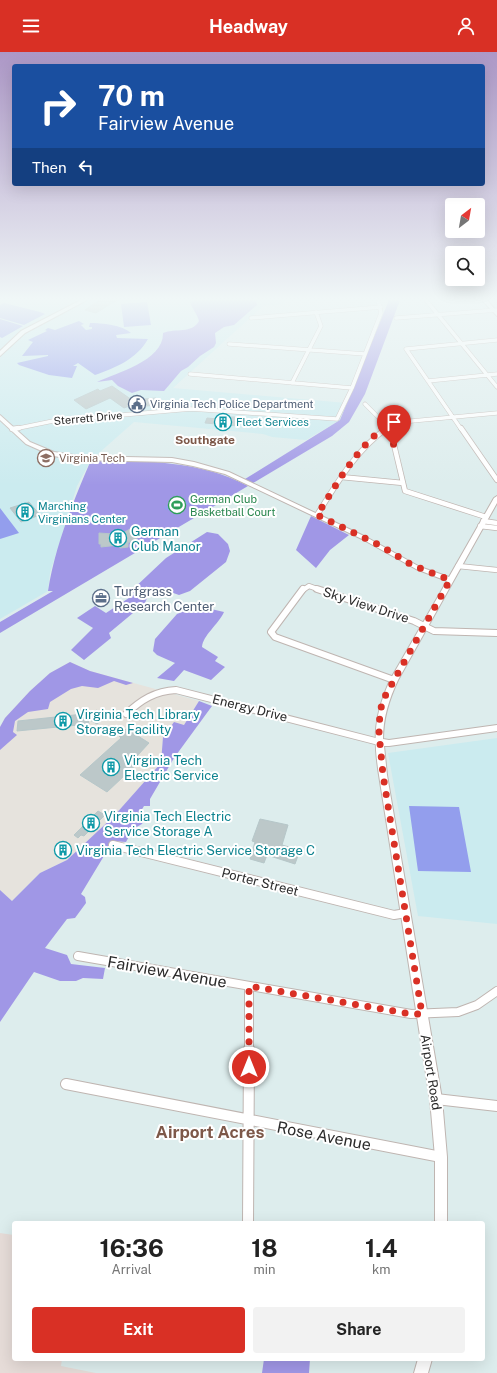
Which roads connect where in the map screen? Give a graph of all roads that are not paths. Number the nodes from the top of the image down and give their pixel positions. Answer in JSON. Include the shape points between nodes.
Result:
{"nodes":[{"id":1,"x":302,"y":362,"type":"edge"},
{"id":2,"x":362,"y":362,"type":"edge"},
{"id":3,"x":415,"y":362,"type":"edge"},
{"id":4,"x":476,"y":362,"type":"edge"},
{"id":5,"x":190,"y":374,"type":"dead end"},
{"id":6,"x":497,"y":374,"type":"edge"},
{"id":7,"x":487,"y":375,"type":"junction"},
{"id":8,"x":428,"y":381,"type":"junction"},
{"id":9,"x":292,"y":383,"type":"junction"},
{"id":10,"x":497,"y":387,"type":"edge"},
{"id":11,"x":352,"y":388,"type":"junction"},
{"id":12,"x":365,"y":404,"type":"dead end"},
{"id":13,"x":497,"y":413,"type":"edge"},
{"id":14,"x":0,"y":417,"type":"edge"},
{"id":15,"x":454,"y":417,"type":"junction"},
{"id":16,"x":388,"y":425,"type":"junction"},
{"id":17,"x":12,"y":428,"type":"junction"},
{"id":18,"x":341,"y":477,"type":"junction"},
{"id":19,"x":497,"y":480,"type":"edge"},
{"id":20,"x":403,"y":483,"type":"junction"},
{"id":21,"x":497,"y":498,"type":"edge"},
{"id":22,"x":317,"y":515,"type":"junction"},
{"id":23,"x":483,"y":521,"type":"junction"},
{"id":24,"x":497,"y":523,"type":"edge"},
{"id":25,"x":497,"y":528,"type":"edge"},
{"id":26,"x":458,"y":566,"type":"junction"},
{"id":27,"x":497,"y":570,"type":"edge"},
{"id":28,"x":450,"y":580,"type":"junction"},
{"id":29,"x":424,"y":626,"type":"junction"},
{"id":30,"x":497,"y":633,"type":"edge"},
{"id":31,"x":394,"y":680,"type":"junction"},
{"id":32,"x":126,"y":714,"type":"dead end"},
{"id":33,"x":497,"y":728,"type":"edge"},
{"id":34,"x":379,"y":742,"type":"junction"},
{"id":35,"x":113,"y":845,"type":"dead end"},
{"id":36,"x":406,"y":913,"type":"junction"},
{"id":37,"x":78,"y":956,"type":"dead end"},
{"id":38,"x":249,"y":986,"type":"junction"},
{"id":39,"x":497,"y":991,"type":"edge"},
{"id":40,"x":422,"y":1014,"type":"junction"},
{"id":41,"x":66,"y":1084,"type":"dead end"},
{"id":42,"x":436,"y":1099,"type":"junction"},
{"id":43,"x":497,"y":1106,"type":"edge"},
{"id":44,"x":249,"y":1120,"type":"junction"},
{"id":45,"x":441,"y":1157,"type":"junction"},
{"id":46,"x":248,"y":1221,"type":"edge"},
{"id":47,"x":440,"y":1221,"type":"edge"},
{"id":48,"x":424,"y":1361,"type":"edge"},
{"id":49,"x":421,"y":1373,"type":"edge"}],
"edges":[{"from":1,"to":9,"type":"street"},
{"from":2,"to":11,"type":"street","name":"Sterrett Drive"},
{"from":3,"to":8,"type":"street"},
{"from":4,"to":7,"type":"street"},
{"from":5,"to":9,"type":"street"},
{"from":6,"to":7,"type":"street"},
{"from":7,"to":8,"type":"street"},
{"from":7,"to":10,"type":"street"},
{"from":8,"to":15,"type":"street"},
{"from":9,"to":11,"type":"street"},
{"from":11,"to":17,"type":"street","name":"Sterrett Drive","via":[[340,415],[332,420],[191,409],[53,420]]},
{"from":12,"to":16,"type":"street"},
{"from":13,"to":15,"type":"street"},
{"from":14,"to":17,"type":"street"},
{"from":15,"to":16,"type":"street"},
{"from":15,"to":19,"type":"street"},
{"from":16,"to":18,"type":"street","via":[[370,440]]},
{"from":16,"to":20,"type":"street"},
{"from":17,"to":22,"type":"street","via":[[28,442],[47,452],[62,456],[161,459],[207,467],[235,477]]},
{"from":18,"to":20,"type":"street"},
{"from":18,"to":22,"type":"street"},
{"from":20,"to":23,"type":"street","via":[[407,492]]},
{"from":21,"to":23,"type":"street","name":"Airport Road"},
{"from":22,"to":28,"type":"street","via":[[381,546],[412,565]]},
{"from":23,"to":24,"type":"street"},
{"from":23,"to":25,"type":"street"},
{"from":23,"to":26,"type":"street","name":"Airport Road"},
{"from":26,"to":27,"type":"street"},
{"from":26,"to":28,"type":"street","name":"Airport Road"},
{"from":28,"to":29,"type":"street","name":"Airport Road"},
{"from":29,"to":30,"type":"street","name":"Sky View Drive","via":[[436,631]]},
{"from":29,"to":31,"type":"street","name":"Airport Road"},
{"from":29,"to":31,"type":"street","name":"Sky View Drive","via":[[307,586],[271,632],[271,635]]},
{"from":31,"to":34,"type":"street","name":"Airport Road","via":[[380,711]]},
{"from":32,"to":34,"type":"street","name":"Energy Drive","via":[[152,694],[176,690]]},
{"from":33,"to":34,"type":"street","via":[[389,743]]},
{"from":34,"to":36,"type":"street","name":"Airport Road"},
{"from":35,"to":36,"type":"street","name":"Porter Street","via":[[394,916]]},
{"from":36,"to":40,"type":"street","name":"Airport Road"},
{"from":37,"to":38,"type":"street","name":"Fairview Avenue"},
{"from":38,"to":40,"type":"street","name":"Fairview Avenue"},
{"from":38,"to":44,"type":"street"},
{"from":39,"to":40,"type":"street","name":"Fairview Avenue","via":[[458,1012]]},
{"from":40,"to":42,"type":"street","name":"Airport Road"},
{"from":41,"to":44,"type":"street","name":"Rose Avenue"},
{"from":42,"to":43,"type":"street"},
{"from":42,"to":45,"type":"street","name":"Airport Road"},
{"from":44,"to":45,"type":"street","name":"Rose Avenue"},
{"from":44,"to":46,"type":"street"},
{"from":45,"to":47,"type":"street","name":"Airport Road"},
{"from":48,"to":49,"type":"street"}]}
